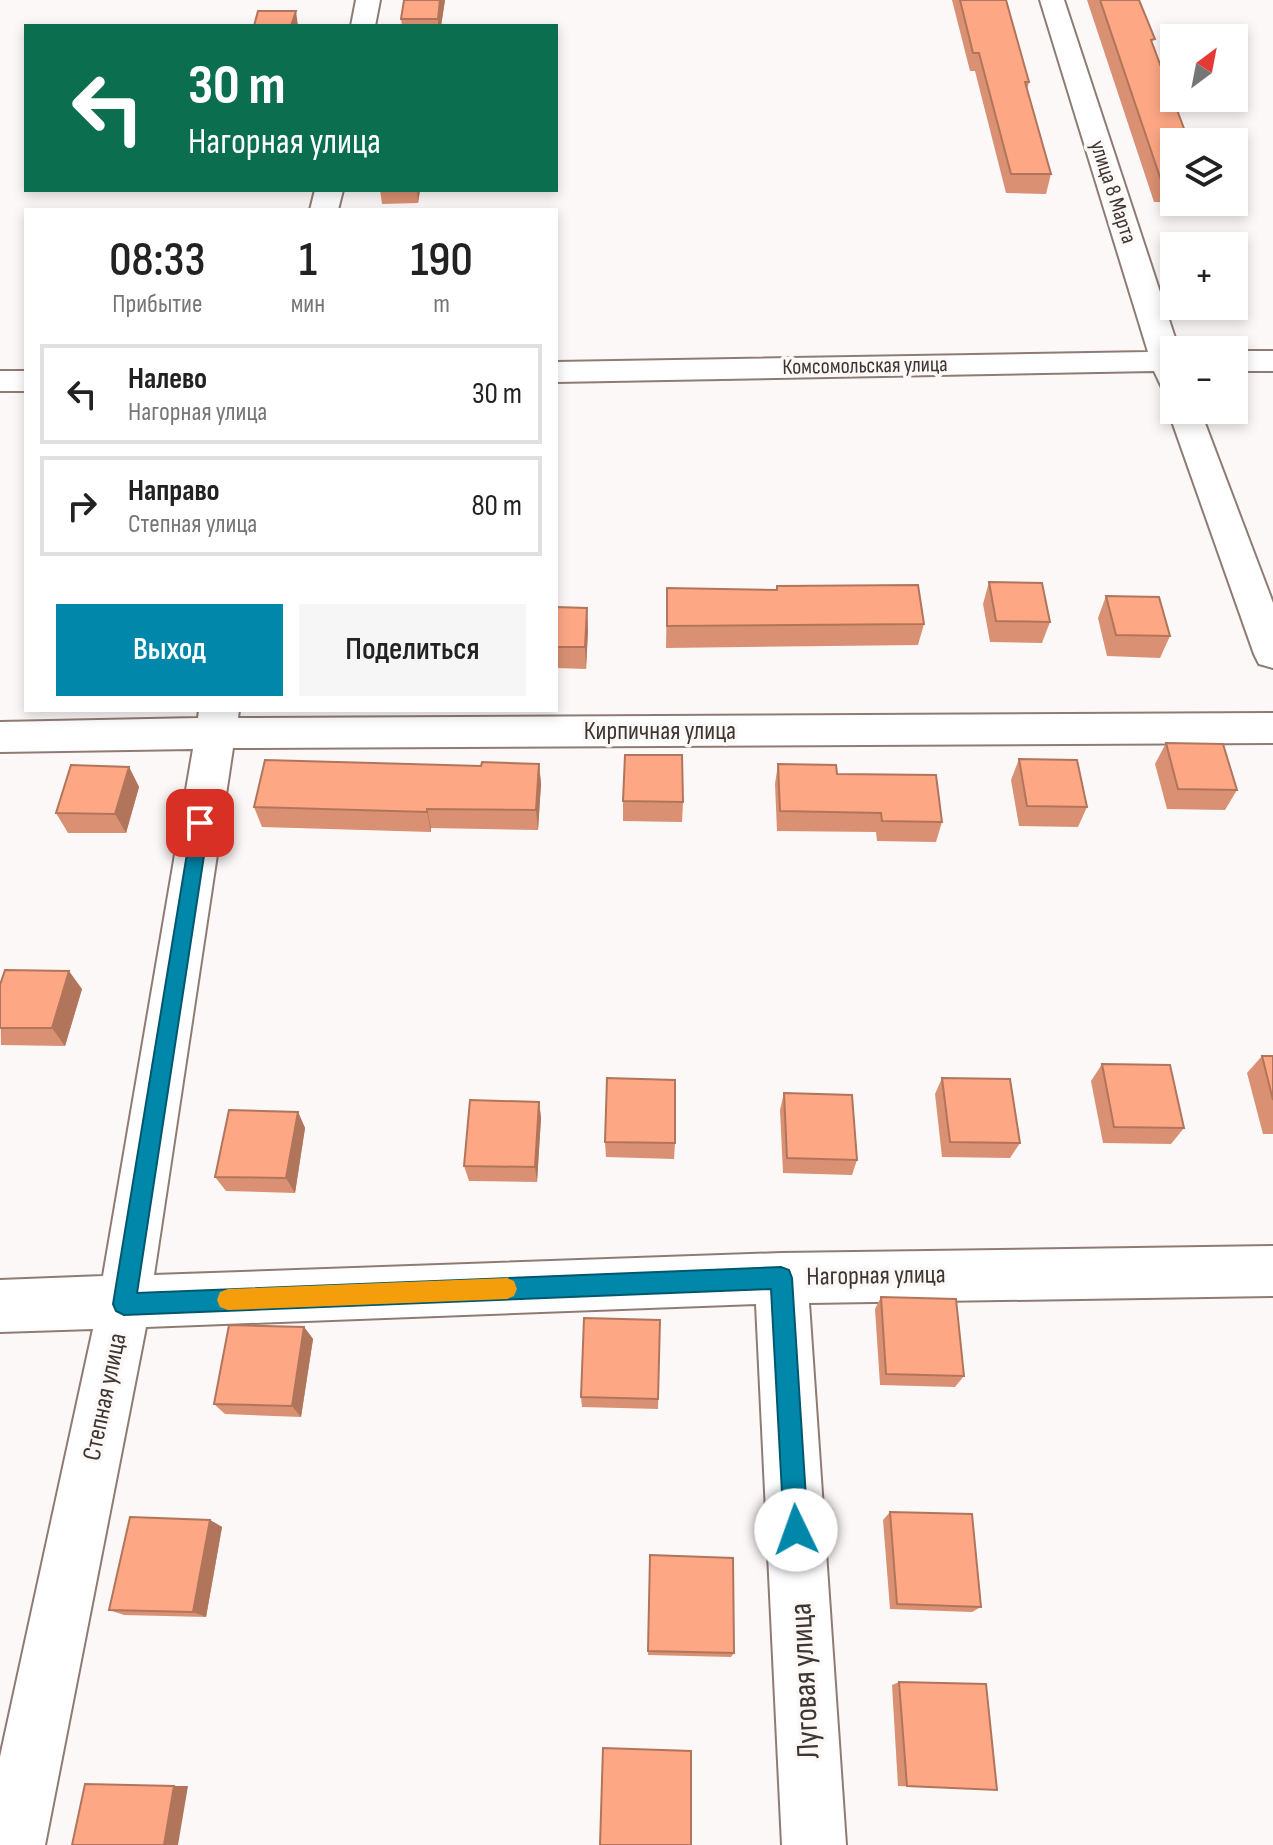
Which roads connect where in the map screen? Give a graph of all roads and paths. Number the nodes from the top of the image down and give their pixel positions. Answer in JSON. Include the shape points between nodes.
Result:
{"nodes":[{"id":1,"x":368,"y":0,"type":"edge"},
{"id":2,"x":1052,"y":0,"type":"edge"},
{"id":3,"x":363,"y":24,"type":"edge"},
{"id":4,"x":1161,"y":336,"type":"edge"},
{"id":5,"x":1248,"y":361,"type":"edge"},
{"id":6,"x":1273,"y":361,"type":"edge"},
{"id":7,"x":1160,"y":368,"type":"edge"},
{"id":8,"x":558,"y":372,"type":"edge"},
{"id":9,"x":0,"y":381,"type":"edge"},
{"id":10,"x":24,"y":381,"type":"edge"},
{"id":11,"x":1189,"y":424,"type":"edge"},
{"id":12,"x":1273,"y":654,"type":"edge"},
{"id":13,"x":217,"y":722,"type":"edge"},
{"id":14,"x":1273,"y":728,"type":"edge"},
{"id":15,"x":0,"y":737,"type":"edge"},
{"id":16,"x":1273,"y":1271,"type":"edge"},
{"id":17,"x":781,"y":1278,"type":"junction"},
{"id":18,"x":124,"y":1304,"type":"junction"},
{"id":19,"x":0,"y":1306,"type":"edge"},
{"id":20,"x":13,"y":1845,"type":"edge"},
{"id":21,"x":814,"y":1845,"type":"edge"}],
"edges":[{"from":1,"to":3,"type":"street"},
{"from":2,"to":4,"type":"street","name":"улица 8 Марта"},
{"from":5,"to":6,"type":"street"},
{"from":7,"to":8,"type":"street","name":"Комсомольская улица"},
{"from":9,"to":10,"type":"street"},
{"from":11,"to":12,"type":"street"},
{"from":13,"to":14,"type":"street","name":"Кирпичная улица"},
{"from":13,"to":15,"type":"street","name":"Кирпичная улица"},
{"from":13,"to":18,"type":"street","name":"Степная улица"},
{"from":16,"to":17,"type":"street","name":"Нагорная улица"},
{"from":17,"to":18,"type":"street","name":"Нагорная улица"},
{"from":17,"to":21,"type":"street","name":"Луговая улица"},
{"from":18,"to":19,"type":"street","name":"Нагорная улица"},
{"from":18,"to":20,"type":"street","name":"Степная улица"}]}
